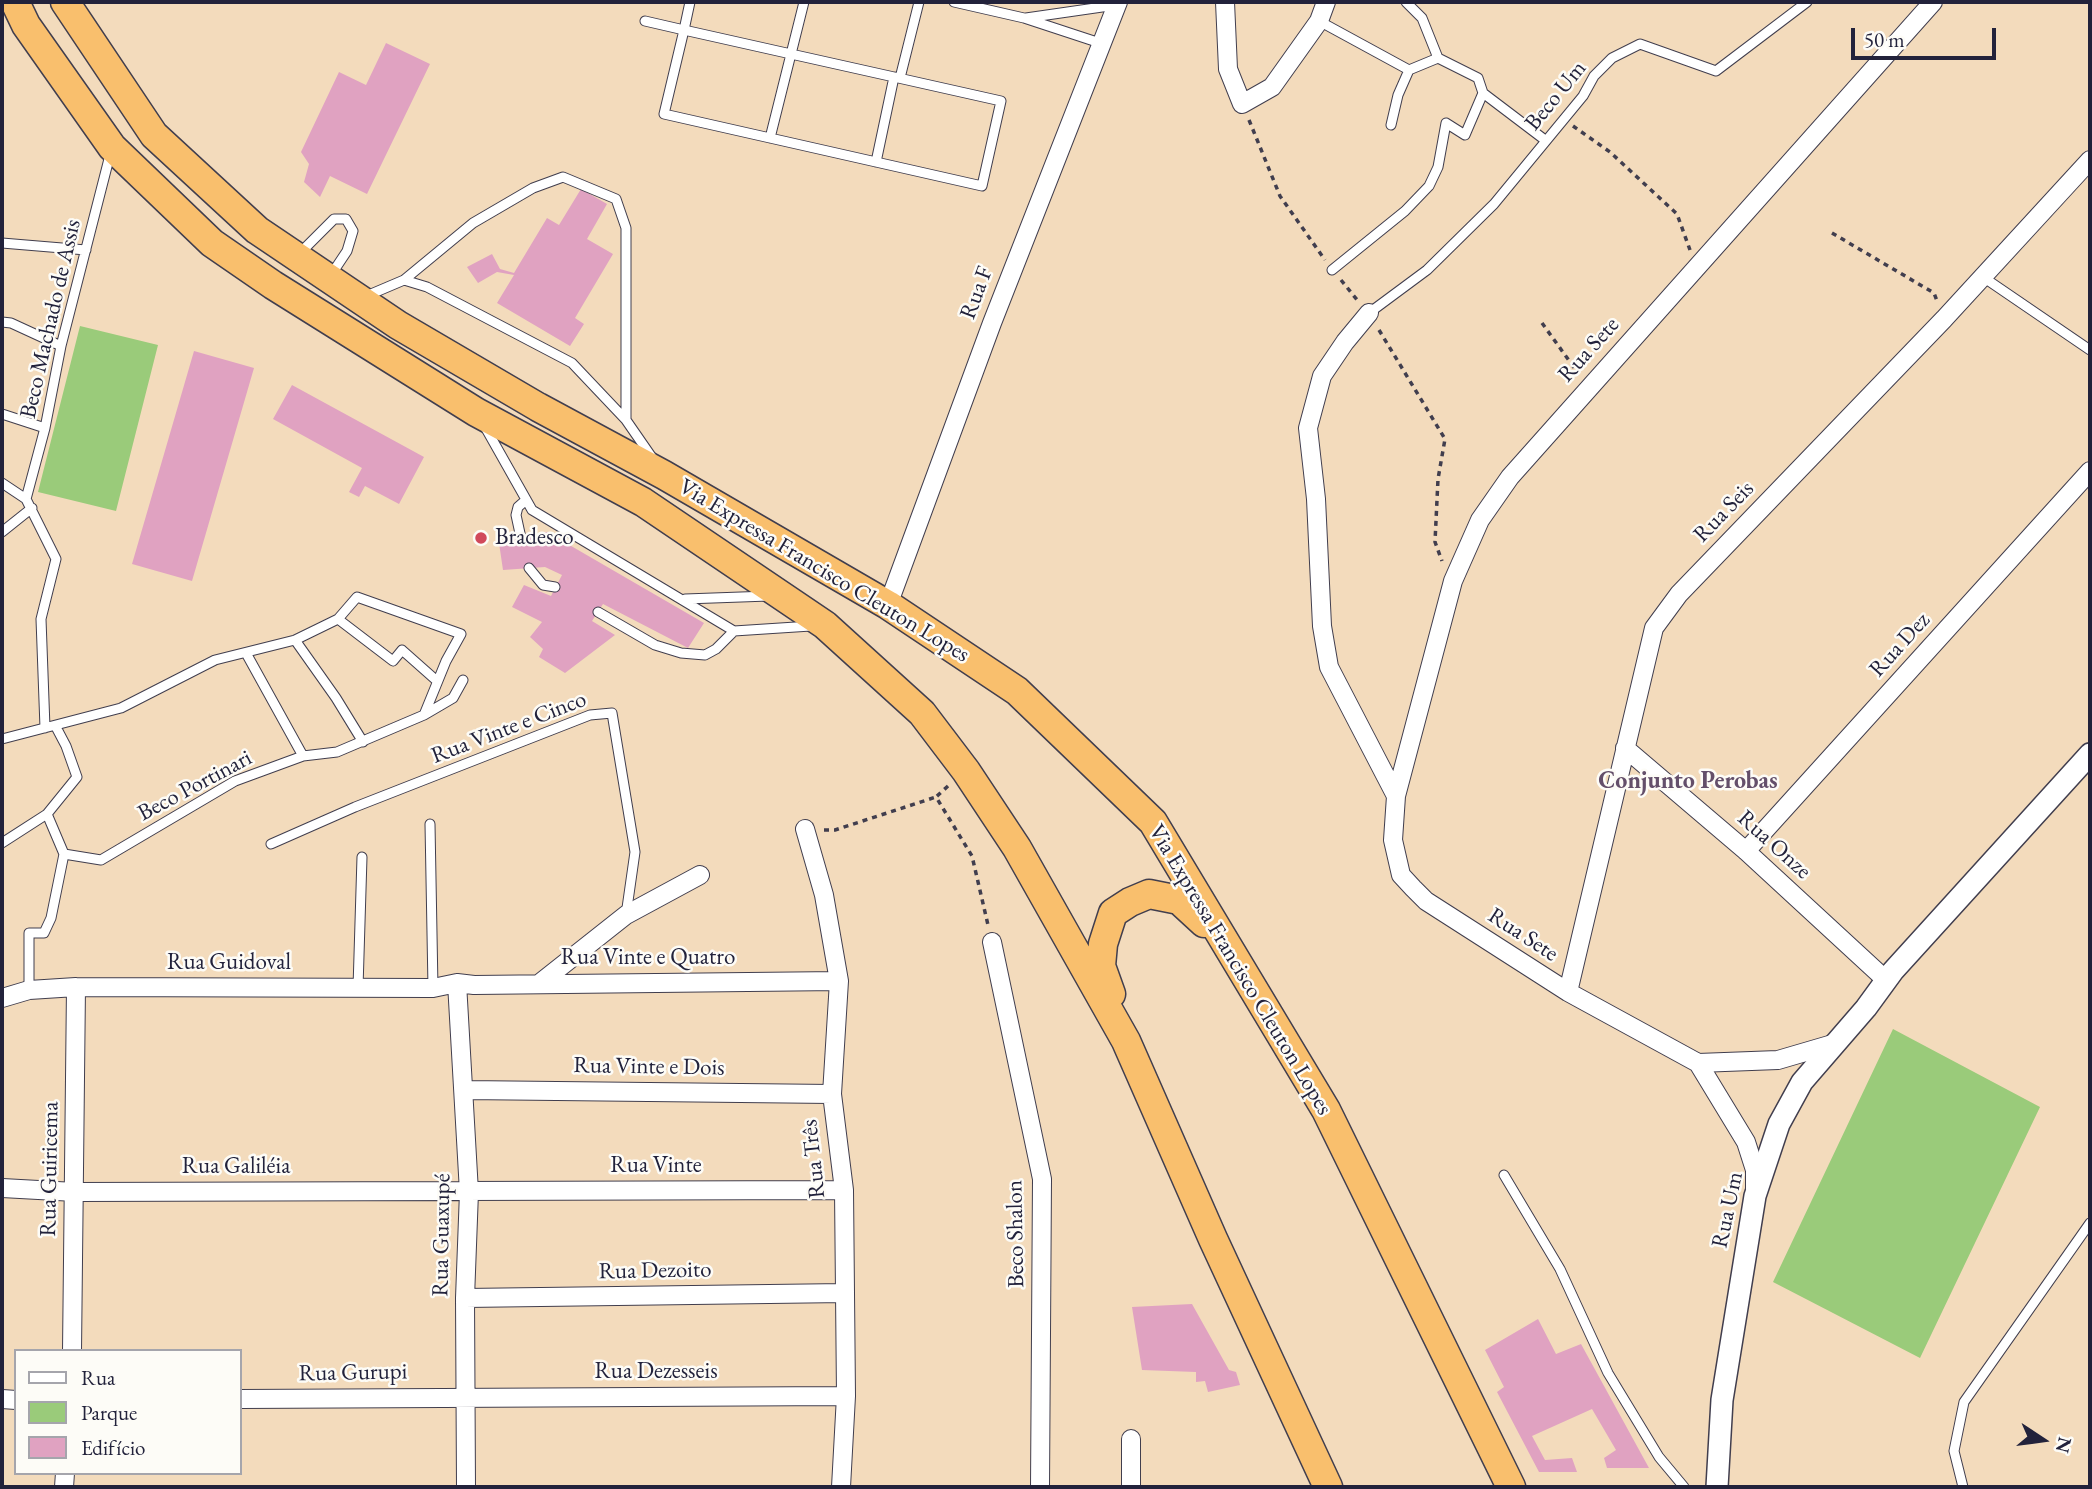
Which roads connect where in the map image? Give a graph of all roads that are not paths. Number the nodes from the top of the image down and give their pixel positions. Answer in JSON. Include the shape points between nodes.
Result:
{"nodes":[{"id":1,"x":15,"y":2,"type":"edge"},
{"id":2,"x":65,"y":2,"type":"edge"},
{"id":3,"x":690,"y":2,"type":"edge"},
{"id":4,"x":804,"y":2,"type":"edge"},
{"id":5,"x":919,"y":2,"type":"edge"},
{"id":6,"x":954,"y":2,"type":"edge"},
{"id":7,"x":1225,"y":2,"type":"edge"},
{"id":8,"x":1326,"y":2,"type":"edge"},
{"id":9,"x":1406,"y":2,"type":"edge"},
{"id":10,"x":1807,"y":2,"type":"edge"},
{"id":11,"x":1933,"y":2,"type":"edge"},
{"id":12,"x":1117,"y":3,"type":"edge"},
{"id":13,"x":1024,"y":18,"type":"junction"},
{"id":14,"x":645,"y":21,"type":"dead end"},
{"id":15,"x":1319,"y":21,"type":"junction"},
{"id":16,"x":684,"y":30,"type":"junction"},
{"id":17,"x":1100,"y":43,"type":"junction"},
{"id":18,"x":791,"y":54,"type":"junction"},
{"id":19,"x":1438,"y":58,"type":"junction"},
{"id":20,"x":1409,"y":70,"type":"junction"},
{"id":21,"x":897,"y":78,"type":"junction"},
{"id":22,"x":1483,"y":93,"type":"junction"},
{"id":23,"x":1391,"y":125,"type":"dead end"},
{"id":24,"x":770,"y":138,"type":"junction"},
{"id":25,"x":1545,"y":140,"type":"junction"},
{"id":26,"x":112,"y":147,"type":"junction"},
{"id":27,"x":2090,"y":160,"type":"edge"},
{"id":28,"x":876,"y":162,"type":"junction"},
{"id":29,"x":2,"y":243,"type":"edge"},
{"id":30,"x":86,"y":250,"type":"junction"},
{"id":31,"x":296,"y":257,"type":"junction"},
{"id":32,"x":1332,"y":270,"type":"dead end"},
{"id":33,"x":1983,"y":277,"type":"junction"},
{"id":34,"x":328,"y":279,"type":"junction"},
{"id":35,"x":404,"y":281,"type":"junction"},
{"id":36,"x":357,"y":299,"type":"junction"},
{"id":37,"x":1369,"y":313,"type":"joint"},
{"id":38,"x":2,"y":322,"type":"edge"},
{"id":39,"x":61,"y":346,"type":"junction"},
{"id":40,"x":2090,"y":350,"type":"edge"},
{"id":41,"x":476,"y":412,"type":"junction"},
{"id":42,"x":2,"y":414,"type":"edge"},
{"id":43,"x":626,"y":420,"type":"junction"},
{"id":44,"x":45,"y":428,"type":"junction"},
{"id":45,"x":2090,"y":471,"type":"edge"},
{"id":46,"x":664,"y":475,"type":"junction"},
{"id":47,"x":2,"y":483,"type":"edge"},
{"id":48,"x":526,"y":500,"type":"junction"},
{"id":49,"x":29,"y":503,"type":"junction"},
{"id":50,"x":2,"y":532,"type":"edge"},
{"id":51,"x":521,"y":538,"type":"dead end"},
{"id":52,"x":529,"y":568,"type":"dead end"},
{"id":53,"x":555,"y":587,"type":"dead end"},
{"id":54,"x":783,"y":595,"type":"junction"},
{"id":55,"x":683,"y":599,"type":"junction"},
{"id":56,"x":888,"y":605,"type":"junction"},
{"id":57,"x":598,"y":612,"type":"dead end"},
{"id":58,"x":338,"y":619,"type":"junction"},
{"id":59,"x":825,"y":625,"type":"junction"},
{"id":60,"x":734,"y":631,"type":"junction"},
{"id":61,"x":295,"y":640,"type":"junction"},
{"id":62,"x":246,"y":653,"type":"junction"},
{"id":63,"x":463,"y":680,"type":"dead end"},
{"id":64,"x":437,"y":681,"type":"junction"},
{"id":65,"x":425,"y":715,"type":"junction"},
{"id":66,"x":56,"y":727,"type":"junction"},
{"id":67,"x":45,"y":728,"type":"junction"},
{"id":68,"x":2,"y":740,"type":"edge"},
{"id":69,"x":363,"y":742,"type":"junction"},
{"id":70,"x":1625,"y":748,"type":"junction"},
{"id":71,"x":2090,"y":754,"type":"edge"},
{"id":72,"x":303,"y":756,"type":"junction"},
{"id":73,"x":2090,"y":769,"type":"edge"},
{"id":74,"x":1396,"y":796,"type":"junction"},
{"id":75,"x":47,"y":814,"type":"junction"},
{"id":76,"x":430,"y":824,"type":"dead end"},
{"id":77,"x":805,"y":830,"type":"road end"},
{"id":78,"x":2,"y":843,"type":"edge"},
{"id":79,"x":271,"y":844,"type":"dead end"},
{"id":80,"x":1746,"y":851,"type":"junction"},
{"id":81,"x":64,"y":854,"type":"junction"},
{"id":82,"x":362,"y":857,"type":"dead end"},
{"id":83,"x":700,"y":875,"type":"dead end"},
{"id":84,"x":626,"y":915,"type":"junction"},
{"id":85,"x":992,"y":942,"type":"road end"},
{"id":86,"x":1227,"y":945,"type":"junction"},
{"id":87,"x":839,"y":981,"type":"junction"},
{"id":88,"x":1887,"y":981,"type":"junction"},
{"id":89,"x":457,"y":983,"type":"junction"},
{"id":90,"x":540,"y":983,"type":"junction"},
{"id":91,"x":76,"y":987,"type":"junction"},
{"id":92,"x":358,"y":988,"type":"junction"},
{"id":93,"x":433,"y":988,"type":"junction"},
{"id":94,"x":29,"y":990,"type":"junction"},
{"id":95,"x":1567,"y":992,"type":"junction"},
{"id":96,"x":2,"y":998,"type":"edge"},
{"id":97,"x":1126,"y":1041,"type":"junction"},
{"id":98,"x":1836,"y":1043,"type":"junction"},
{"id":99,"x":1698,"y":1063,"type":"junction"},
{"id":100,"x":465,"y":1090,"type":"junction"},
{"id":101,"x":832,"y":1094,"type":"junction"},
{"id":102,"x":1504,"y":1175,"type":"dead end"},
{"id":103,"x":2,"y":1188,"type":"edge"},
{"id":104,"x":844,"y":1190,"type":"junction"},
{"id":105,"x":75,"y":1192,"type":"junction"},
{"id":106,"x":469,"y":1192,"type":"junction"},
{"id":107,"x":1755,"y":1196,"type":"junction"},
{"id":108,"x":2090,"y":1223,"type":"edge"},
{"id":109,"x":845,"y":1293,"type":"junction"},
{"id":110,"x":465,"y":1298,"type":"junction"},
{"id":111,"x":72,"y":1349,"type":"edge"},
{"id":112,"x":846,"y":1396,"type":"junction"},
{"id":113,"x":466,"y":1397,"type":"junction"},
{"id":114,"x":242,"y":1399,"type":"edge"},
{"id":115,"x":1131,"y":1439,"type":"dead end"},
{"id":116,"x":466,"y":1487,"type":"edge"},
{"id":117,"x":841,"y":1487,"type":"edge"},
{"id":118,"x":1040,"y":1487,"type":"edge"},
{"id":119,"x":1131,"y":1487,"type":"edge"},
{"id":120,"x":1328,"y":1487,"type":"edge"},
{"id":121,"x":1511,"y":1487,"type":"edge"},
{"id":122,"x":1684,"y":1487,"type":"edge"},
{"id":123,"x":1717,"y":1487,"type":"edge"},
{"id":124,"x":1963,"y":1487,"type":"edge"}],
"edges":[{"from":1,"to":26,"type":"highway","name":"Via Expressa Francisco Cleuton Lopes","via":[[26,25]]},
{"from":2,"to":31,"type":"highway","name":"Via Expressa Francisco Cleuton Lopes","via":[[154,135],[257,230]]},
{"from":3,"to":16,"type":"lane"},
{"from":4,"to":18,"type":"lane"},
{"from":5,"to":21,"type":"lane"},
{"from":6,"to":13,"type":"lane"},
{"from":7,"to":15,"type":"street","via":[[1228,69],[1242,104],[1272,88]]},
{"from":8,"to":15,"type":"street"},
{"from":9,"to":19,"type":"lane","via":[[1422,18]]},
{"from":10,"to":25,"type":"lane","name":"Beco Um","via":[[1716,71],[1640,44],[1612,58]]},
{"from":11,"to":74,"type":"street","name":"Rua Sete","via":[[1588,388],[1479,520],[1453,580]]},
{"from":12,"to":13,"type":"lane"},
{"from":12,"to":17,"type":"street","name":"Rua F"},
{"from":13,"to":17,"type":"lane"},
{"from":14,"to":16,"type":"lane"},
{"from":15,"to":20,"type":"lane"},
{"from":16,"to":18,"type":"lane"},
{"from":16,"to":24,"type":"lane","via":[[664,114]]},
{"from":17,"to":56,"type":"street","name":"Rua F"},
{"from":18,"to":21,"type":"lane"},
{"from":18,"to":24,"type":"lane"},
{"from":19,"to":20,"type":"lane"},
{"from":19,"to":22,"type":"lane","via":[[1478,78]]},
{"from":20,"to":23,"type":"lane"},
{"from":21,"to":28,"type":"lane"},
{"from":21,"to":28,"type":"lane","via":[[1001,101],[982,186]]},
{"from":22,"to":25,"type":"lane"},
{"from":22,"to":32,"type":"lane","via":[[1465,135],[1446,123],[1438,167],[1429,186]]},
{"from":24,"to":28,"type":"lane"},
{"from":25,"to":37,"type":"lane","name":"Beco Um","via":[[1494,204],[1427,270]]},
{"from":26,"to":30,"type":"lane","name":"Beco Machado de Assis"},
{"from":26,"to":41,"type":"highway","name":"Via Expressa Francisco Cleuton Lopes","via":[[212,243]]},
{"from":27,"to":33,"type":"street","name":"Rua Seis"},
{"from":29,"to":30,"type":"lane"},
{"from":30,"to":39,"type":"lane","name":"Beco Machado de Assis"},
{"from":31,"to":34,"type":"highway","name":"Via Expressa Francisco Cleuton Lopes"},
{"from":31,"to":34,"type":"lane","via":[[334,219],[346,219],[353,231],[347,251]]},
{"from":33,"to":40,"type":"lane"},
{"from":33,"to":70,"type":"street","name":"Rua Seis","via":[[1679,594],[1654,628]]},
{"from":34,"to":36,"type":"highway","name":"Via Expressa Francisco Cleuton Lopes"},
{"from":35,"to":36,"type":"lane"},
{"from":35,"to":43,"type":"lane","via":[[427,287],[572,363]]},
{"from":35,"to":43,"type":"lane","via":[[473,223],[533,188],[564,177],[616,199],[626,228]]},
{"from":36,"to":46,"type":"highway","name":"Via Expressa Francisco Cleuton Lopes","via":[[538,407]]},
{"from":37,"to":74,"type":"street","via":[[1322,376],[1308,428],[1329,667]]},
{"from":38,"to":39,"type":"lane"},
{"from":39,"to":44,"type":"lane","name":"Beco Machado de Assis"},
{"from":41,"to":48,"type":"lane"},
{"from":41,"to":54,"type":"highway","name":"Via Expressa Francisco Cleuton Lopes","via":[[643,502]]},
{"from":42,"to":44,"type":"lane"},
{"from":43,"to":46,"type":"lane"},
{"from":44,"to":49,"type":"lane","name":"Beco Machado de Assis"},
{"from":45,"to":80,"type":"street","name":"Rua Dez"},
{"from":46,"to":56,"type":"highway","name":"Via Expressa Francisco Cleuton Lopes"},
{"from":47,"to":49,"type":"lane"},
{"from":48,"to":51,"type":"lane","via":[[516,515]]},
{"from":48,"to":55,"type":"lane","via":[[532,510]]},
{"from":49,"to":50,"type":"lane"},
{"from":49,"to":67,"type":"lane","via":[[56,559],[41,619]]},
{"from":52,"to":53,"type":"lane","via":[[543,585]]},
{"from":54,"to":55,"type":"lane"},
{"from":54,"to":59,"type":"highway","name":"Via Expressa Francisco Cleuton Lopes"},
{"from":55,"to":60,"type":"lane"},
{"from":56,"to":86,"type":"highway","name":"Via Expressa Francisco Cleuton Lopes","via":[[1017,691],[1153,822]]},
{"from":57,"to":60,"type":"lane","via":[[655,645],[681,653],[705,655]]},
{"from":58,"to":61,"type":"lane"},
{"from":58,"to":64,"type":"lane","via":[[393,661],[402,650]]},
{"from":58,"to":64,"type":"lane","via":[[357,597],[461,634]]},
{"from":59,"to":60,"type":"lane"},
{"from":59,"to":97,"type":"highway","name":"Via Expressa Francisco Cleuton Lopes","via":[[922,713],[966,771],[1017,848]]},
{"from":61,"to":62,"type":"lane"},
{"from":61,"to":69,"type":"lane"},
{"from":62,"to":66,"type":"lane","via":[[215,660],[121,708]]},
{"from":62,"to":72,"type":"lane"},
{"from":63,"to":65,"type":"lane","name":"Beco Portinari","via":[[453,698]]},
{"from":64,"to":65,"type":"lane"},
{"from":65,"to":69,"type":"lane","name":"Beco Portinari"},
{"from":66,"to":67,"type":"lane"},
{"from":66,"to":75,"type":"lane","via":[[77,777]]},
{"from":67,"to":68,"type":"lane"},
{"from":69,"to":72,"type":"lane","name":"Beco Portinari","via":[[337,752]]},
{"from":70,"to":80,"type":"street","name":"Rua Onze"},
{"from":70,"to":95,"type":"street","name":"Rua Seis"},
{"from":71,"to":88,"type":"street","name":"Rua Um"},
{"from":72,"to":81,"type":"lane","name":"Beco Portinari","via":[[234,781],[101,860]]},
{"from":73,"to":88,"type":"street","name":"Rua Um","via":[[1900,979]]},
{"from":74,"to":95,"type":"street","name":"Rua Sete","via":[[1394,849],[1401,875],[1426,901]]},
{"from":75,"to":78,"type":"lane"},
{"from":75,"to":81,"type":"lane"},
{"from":76,"to":93,"type":"lane"},
{"from":77,"to":87,"type":"street","name":"Rua Três","via":[[824,894]]},
{"from":79,"to":84,"type":"lane","name":"Rua Vinte e Cinco","via":[[590,715],[612,713],[635,852]]},
{"from":80,"to":88,"type":"street","name":"Rua Onze"},
{"from":81,"to":94,"type":"lane","via":[[51,918],[44,933],[29,933]]},
{"from":82,"to":92,"type":"lane"},
{"from":83,"to":84,"type":"street"},
{"from":84,"to":90,"type":"street"},
{"from":85,"to":118,"type":"street","name":"Beco Shalon","via":[[1042,1179]]},
{"from":86,"to":97,"type":"highway","via":[[1180,900],[1149,894],[1113,913],[1102,944],[1101,966]]},
{"from":86,"to":121,"type":"highway","name":"Via Expressa Francisco Cleuton Lopes","via":[[1326,1110]]},
{"from":87,"to":90,"type":"street","name":"Rua Vinte e Quatro"},
{"from":87,"to":101,"type":"street","name":"Rua Três"},
{"from":88,"to":98,"type":"street","name":"Rua Um"},
{"from":89,"to":90,"type":"street","name":"Rua Vinte e Quatro"},
{"from":89,"to":93,"type":"street","name":"Rua Guidoval"},
{"from":89,"to":100,"type":"street","name":"Rua Guaxupé"},
{"from":91,"to":92,"type":"street","name":"Rua Guidoval"},
{"from":91,"to":94,"type":"street","name":"Rua Guidoval"},
{"from":91,"to":105,"type":"street","name":"Rua Guiricema"},
{"from":92,"to":93,"type":"street","name":"Rua Guidoval"},
{"from":94,"to":96,"type":"street","name":"Rua Guidoval"},
{"from":95,"to":99,"type":"street","name":"Rua Sete"},
{"from":97,"to":120,"type":"highway","name":"Via Expressa Francisco Cleuton Lopes"},
{"from":98,"to":99,"type":"street","via":[[1778,1060]]},
{"from":98,"to":107,"type":"street","name":"Rua Um","via":[[1802,1082],[1779,1124]]},
{"from":99,"to":107,"type":"street","via":[[1746,1142],[1755,1170]]},
{"from":100,"to":101,"type":"street","name":"Rua Vinte e Dois"},
{"from":100,"to":106,"type":"street","name":"Rua Guaxupé"},
{"from":101,"to":104,"type":"street","name":"Rua Três"},
{"from":102,"to":122,"type":"lane","via":[[1560,1269],[1608,1373],[1659,1457]]},
{"from":103,"to":105,"type":"street","name":"Rua Galiléia"},
{"from":104,"to":106,"type":"street","name":"Rua Vinte"},
{"from":104,"to":109,"type":"street","name":"Rua Três"},
{"from":105,"to":106,"type":"street","name":"Rua Galiléia"},
{"from":105,"to":111,"type":"street","name":"Rua Guiricema"},
{"from":106,"to":110,"type":"street","name":"Rua Guaxupé"},
{"from":107,"to":123,"type":"street","name":"Rua Um","via":[[1722,1400]]},
{"from":108,"to":124,"type":"lane","via":[[1964,1402],[1954,1451]]},
{"from":109,"to":110,"type":"street","name":"Rua Dezoito"},
{"from":109,"to":112,"type":"street","name":"Rua Três"},
{"from":110,"to":113,"type":"street","name":"Rua Guaxupé"},
{"from":112,"to":113,"type":"street","name":"Rua Dezesseis"},
{"from":112,"to":117,"type":"street","name":"Rua Três"},
{"from":113,"to":114,"type":"street","name":"Rua Gurupi"},
{"from":113,"to":116,"type":"street","name":"Rua Guaxupé"},
{"from":115,"to":119,"type":"street"}]}
